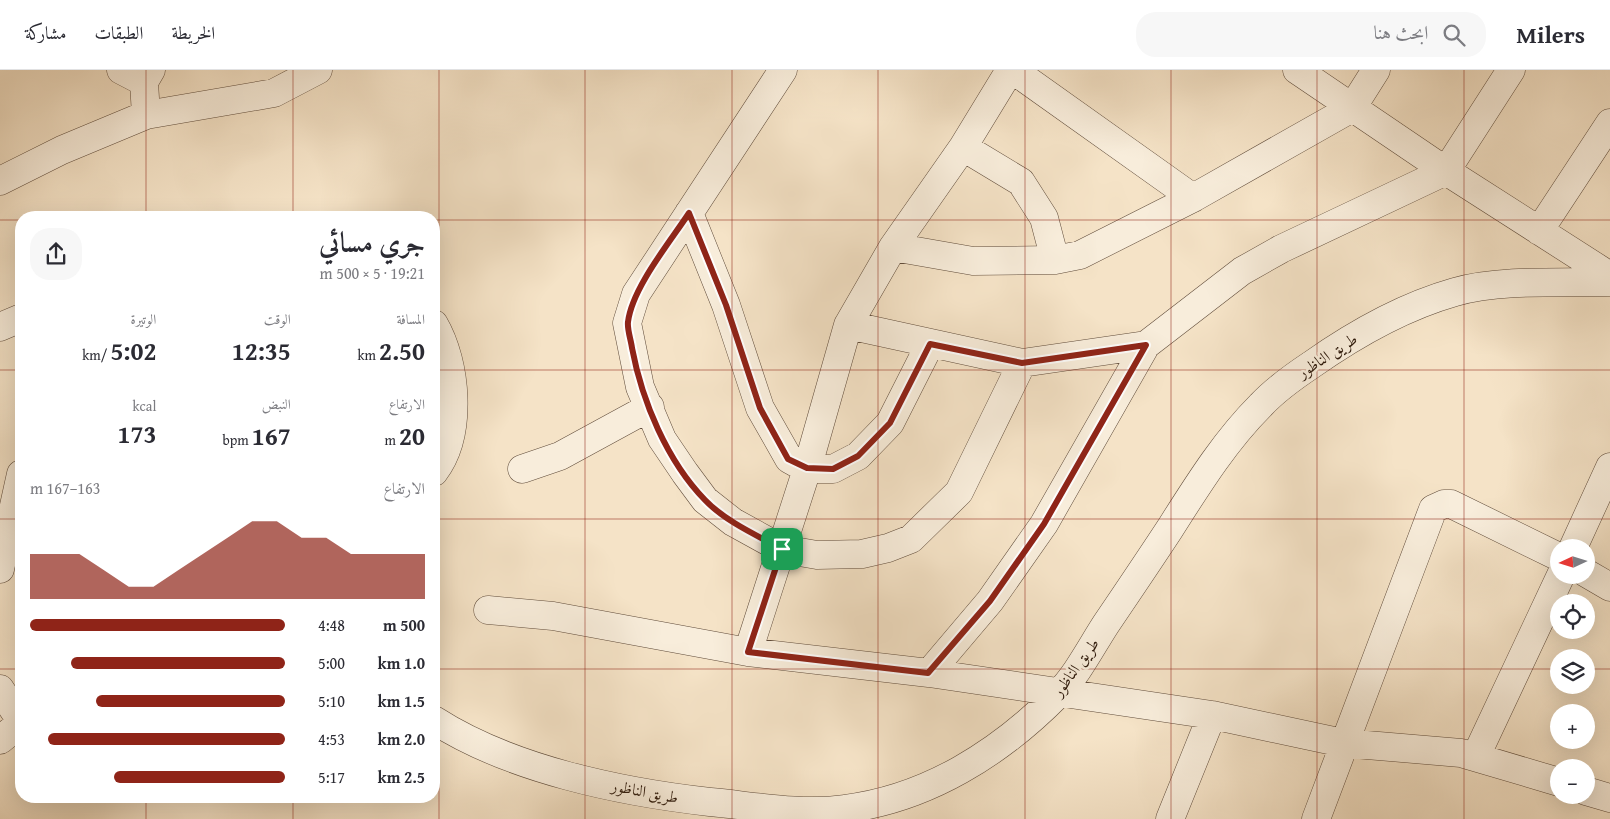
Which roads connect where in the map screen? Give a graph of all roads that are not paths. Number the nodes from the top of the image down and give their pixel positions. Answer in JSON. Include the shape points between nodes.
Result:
{"nodes":[{"id":1,"x":318,"y":70,"type":"edge"},
{"id":2,"x":783,"y":70,"type":"edge"},
{"id":3,"x":1012,"y":70,"type":"edge"},
{"id":4,"x":1297,"y":70,"type":"edge"},
{"id":5,"x":1376,"y":70,"type":"edge"},
{"id":6,"x":1512,"y":70,"type":"edge"},
{"id":7,"x":139,"y":74,"type":"edge"},
{"id":8,"x":1352,"y":108,"type":"junction"},
{"id":9,"x":146,"y":115,"type":"junction"},
{"id":10,"x":1610,"y":123,"type":"edge"},
{"id":11,"x":963,"y":146,"type":"junction"},
{"id":12,"x":1446,"y":171,"type":"junction"},
{"id":13,"x":0,"y":181,"type":"edge"},
{"id":14,"x":1193,"y":198,"type":"junction"},
{"id":15,"x":689,"y":213,"type":"junction"},
{"id":16,"x":1539,"y":231,"type":"junction"},
{"id":17,"x":893,"y":247,"type":"junction"},
{"id":18,"x":1055,"y":260,"type":"junction"},
{"id":19,"x":1610,"y":276,"type":"edge"},
{"id":20,"x":1610,"y":282,"type":"edge"},
{"id":21,"x":15,"y":321,"type":"edge"},
{"id":22,"x":848,"y":325,"type":"junction"},
{"id":23,"x":0,"y":327,"type":"edge"},
{"id":24,"x":440,"y":334,"type":"edge"},
{"id":25,"x":930,"y":344,"type":"junction"},
{"id":26,"x":1146,"y":345,"type":"junction"},
{"id":27,"x":1022,"y":363,"type":"junction"},
{"id":28,"x":650,"y":407,"type":"junction"},
{"id":29,"x":440,"y":464,"type":"edge"},
{"id":30,"x":1610,"y":467,"type":"edge"},
{"id":31,"x":807,"y":468,"type":"junction"},
{"id":32,"x":522,"y":469,"type":"dead end"},
{"id":33,"x":15,"y":501,"type":"edge"},
{"id":34,"x":1577,"y":539,"type":"edge"},
{"id":35,"x":782,"y":549,"type":"junction"},
{"id":36,"x":1550,"y":553,"type":"edge"},
{"id":37,"x":0,"y":570,"type":"edge"},
{"id":38,"x":1595,"y":578,"type":"edge"},
{"id":39,"x":1557,"y":584,"type":"edge"},
{"id":40,"x":1610,"y":587,"type":"edge"},
{"id":41,"x":488,"y":610,"type":"dead end"},
{"id":42,"x":748,"y":652,"type":"junction"},
{"id":43,"x":928,"y":673,"type":"junction"},
{"id":44,"x":0,"y":689,"type":"edge"},
{"id":45,"x":1060,"y":692,"type":"junction"},
{"id":46,"x":15,"y":713,"type":"edge"},
{"id":47,"x":1212,"y":715,"type":"junction"},
{"id":48,"x":440,"y":724,"type":"edge"},
{"id":49,"x":15,"y":727,"type":"edge"},
{"id":50,"x":0,"y":740,"type":"edge"},
{"id":51,"x":1343,"y":743,"type":"junction"},
{"id":52,"x":1476,"y":756,"type":"junction"},
{"id":53,"x":1550,"y":779,"type":"edge"},
{"id":54,"x":1595,"y":793,"type":"edge"},
{"id":55,"x":1610,"y":798,"type":"edge"},
{"id":56,"x":1170,"y":819,"type":"edge"},
{"id":57,"x":1316,"y":819,"type":"edge"}],
"edges":[{"from":1,"to":9,"type":"street","via":[[274,93]]},
{"from":2,"to":15,"type":"street"},
{"from":3,"to":11,"type":"street"},
{"from":3,"to":14,"type":"street"},
{"from":4,"to":8,"type":"street"},
{"from":5,"to":8,"type":"street"},
{"from":6,"to":12,"type":"street"},
{"from":7,"to":9,"type":"street"},
{"from":8,"to":12,"type":"street"},
{"from":8,"to":14,"type":"street"},
{"from":9,"to":13,"type":"street","via":[[62,150]]},
{"from":10,"to":16,"type":"street"},
{"from":11,"to":17,"type":"street"},
{"from":11,"to":18,"type":"street","via":[[1021,182],[1044,218]]},
{"from":12,"to":16,"type":"street"},
{"from":12,"to":26,"type":"street","via":[[1281,249],[1242,271]]},
{"from":14,"to":18,"type":"street","via":[[1080,255]]},
{"from":15,"to":28,"type":"street","via":[[636,294],[627,323],[640,386]]},
{"from":15,"to":31,"type":"street","via":[[726,305],[760,408],[788,459]]},
{"from":16,"to":19,"type":"street"},
{"from":17,"to":18,"type":"street","via":[[973,261]]},
{"from":17,"to":22,"type":"street"},
{"from":20,"to":45,"type":"street","name":"طريق الناظور","via":[[1498,285],[1459,291],[1400,312],[1360,333],[1287,382],[1261,404],[1214,460]]},
{"from":21,"to":23,"type":"street"},
{"from":22,"to":25,"type":"street"},
{"from":22,"to":31,"type":"street"},
{"from":24,"to":29,"type":"street","via":[[454,390],[452,426]]},
{"from":25,"to":27,"type":"street"},
{"from":25,"to":31,"type":"street","via":[[890,423],[858,456],[833,469]]},
{"from":26,"to":27,"type":"street"},
{"from":26,"to":43,"type":"street","via":[[1044,524],[990,601]]},
{"from":27,"to":35,"type":"street","via":[[959,492],[911,539],[862,554],[817,556]]},
{"from":28,"to":32,"type":"street","via":[[560,456]]},
{"from":28,"to":35,"type":"street","via":[[662,439],[705,500],[733,522]]},
{"from":30,"to":34,"type":"street"},
{"from":31,"to":35,"type":"street"},
{"from":33,"to":37,"type":"street"},
{"from":35,"to":42,"type":"street"},
{"from":36,"to":51,"type":"street","via":[[1451,504],[1437,506]]},
{"from":38,"to":40,"type":"street"},
{"from":39,"to":52,"type":"street"},
{"from":41,"to":42,"type":"street","via":[[553,616]]},
{"from":42,"to":43,"type":"street"},
{"from":43,"to":45,"type":"street"},
{"from":44,"to":46,"type":"street"},
{"from":45,"to":47,"type":"street"},
{"from":45,"to":48,"type":"street","name":"طريق الناظور","via":[[992,751],[939,783],[889,800],[840,810],[762,807],[675,798],[535,766],[459,736]]},
{"from":47,"to":51,"type":"street"},
{"from":47,"to":56,"type":"street"},
{"from":49,"to":50,"type":"street"},
{"from":51,"to":52,"type":"street"},
{"from":51,"to":57,"type":"street"},
{"from":52,"to":53,"type":"street"},
{"from":54,"to":55,"type":"street"}]}
